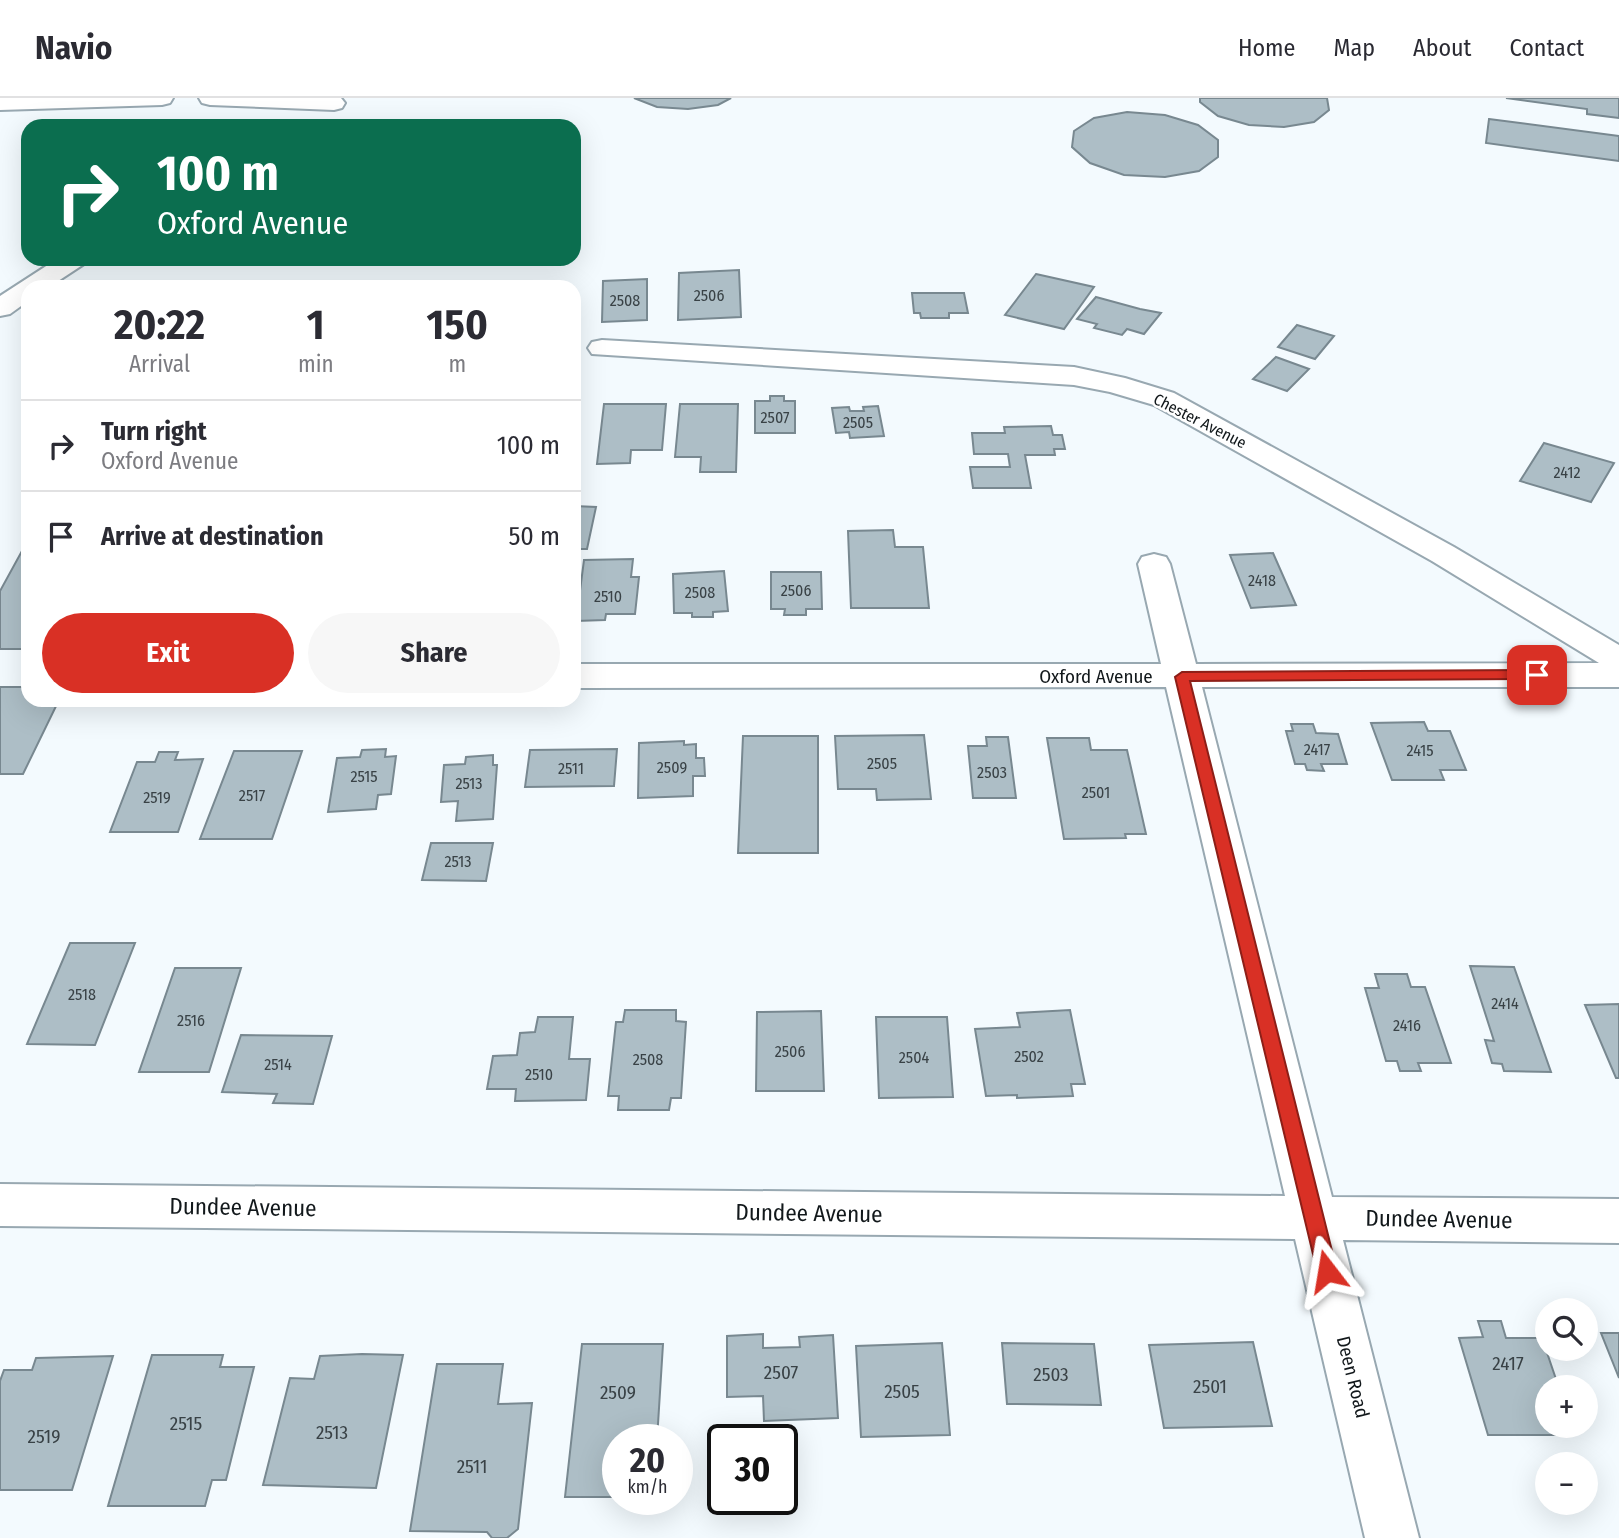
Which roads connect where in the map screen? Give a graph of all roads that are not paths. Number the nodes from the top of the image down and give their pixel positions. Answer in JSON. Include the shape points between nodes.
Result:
{"nodes":[{"id":1,"x":162,"y":98,"type":"edge"},
{"id":2,"x":210,"y":98,"type":"edge"},
{"id":3,"x":339,"y":100,"type":"edge"},
{"id":4,"x":0,"y":103,"type":"edge"},
{"id":5,"x":306,"y":119,"type":"edge"},
{"id":6,"x":64,"y":266,"type":"edge"},
{"id":7,"x":42,"y":280,"type":"edge"},
{"id":8,"x":21,"y":294,"type":"edge"},
{"id":9,"x":2,"y":308,"type":"edge"},
{"id":10,"x":602,"y":348,"type":"dead end"},
{"id":11,"x":1154,"y":564,"type":"dead end"},
{"id":12,"x":1619,"y":660,"type":"edge"},
{"id":13,"x":1619,"y":675,"type":"edge"},
{"id":14,"x":581,"y":676,"type":"edge"},
{"id":15,"x":1182,"y":677,"type":"junction"},
{"id":16,"x":0,"y":1205,"type":"edge"},
{"id":17,"x":1314,"y":1218,"type":"junction"},
{"id":18,"x":1619,"y":1221,"type":"edge"},
{"id":19,"x":1392,"y":1538,"type":"edge"}],
"edges":[{"from":1,"to":4,"type":"street"},
{"from":2,"to":3,"type":"street"},
{"from":3,"to":5,"type":"street"},
{"from":6,"to":7,"type":"street"},
{"from":8,"to":9,"type":"street"},
{"from":10,"to":12,"type":"street","name":"Chester Avenue","via":[[1074,376],[1115,384],[1164,400],[1443,555]]},
{"from":11,"to":15,"type":"street","name":"Deen Road"},
{"from":13,"to":15,"type":"street","name":"Oxford Avenue"},
{"from":14,"to":15,"type":"street","name":"Oxford Avenue"},
{"from":15,"to":17,"type":"street","name":"Deen Road"},
{"from":16,"to":17,"type":"street","name":"Dundee Avenue"},
{"from":17,"to":18,"type":"street","name":"Dundee Avenue"},
{"from":17,"to":19,"type":"street","name":"Deen Road"}]}
